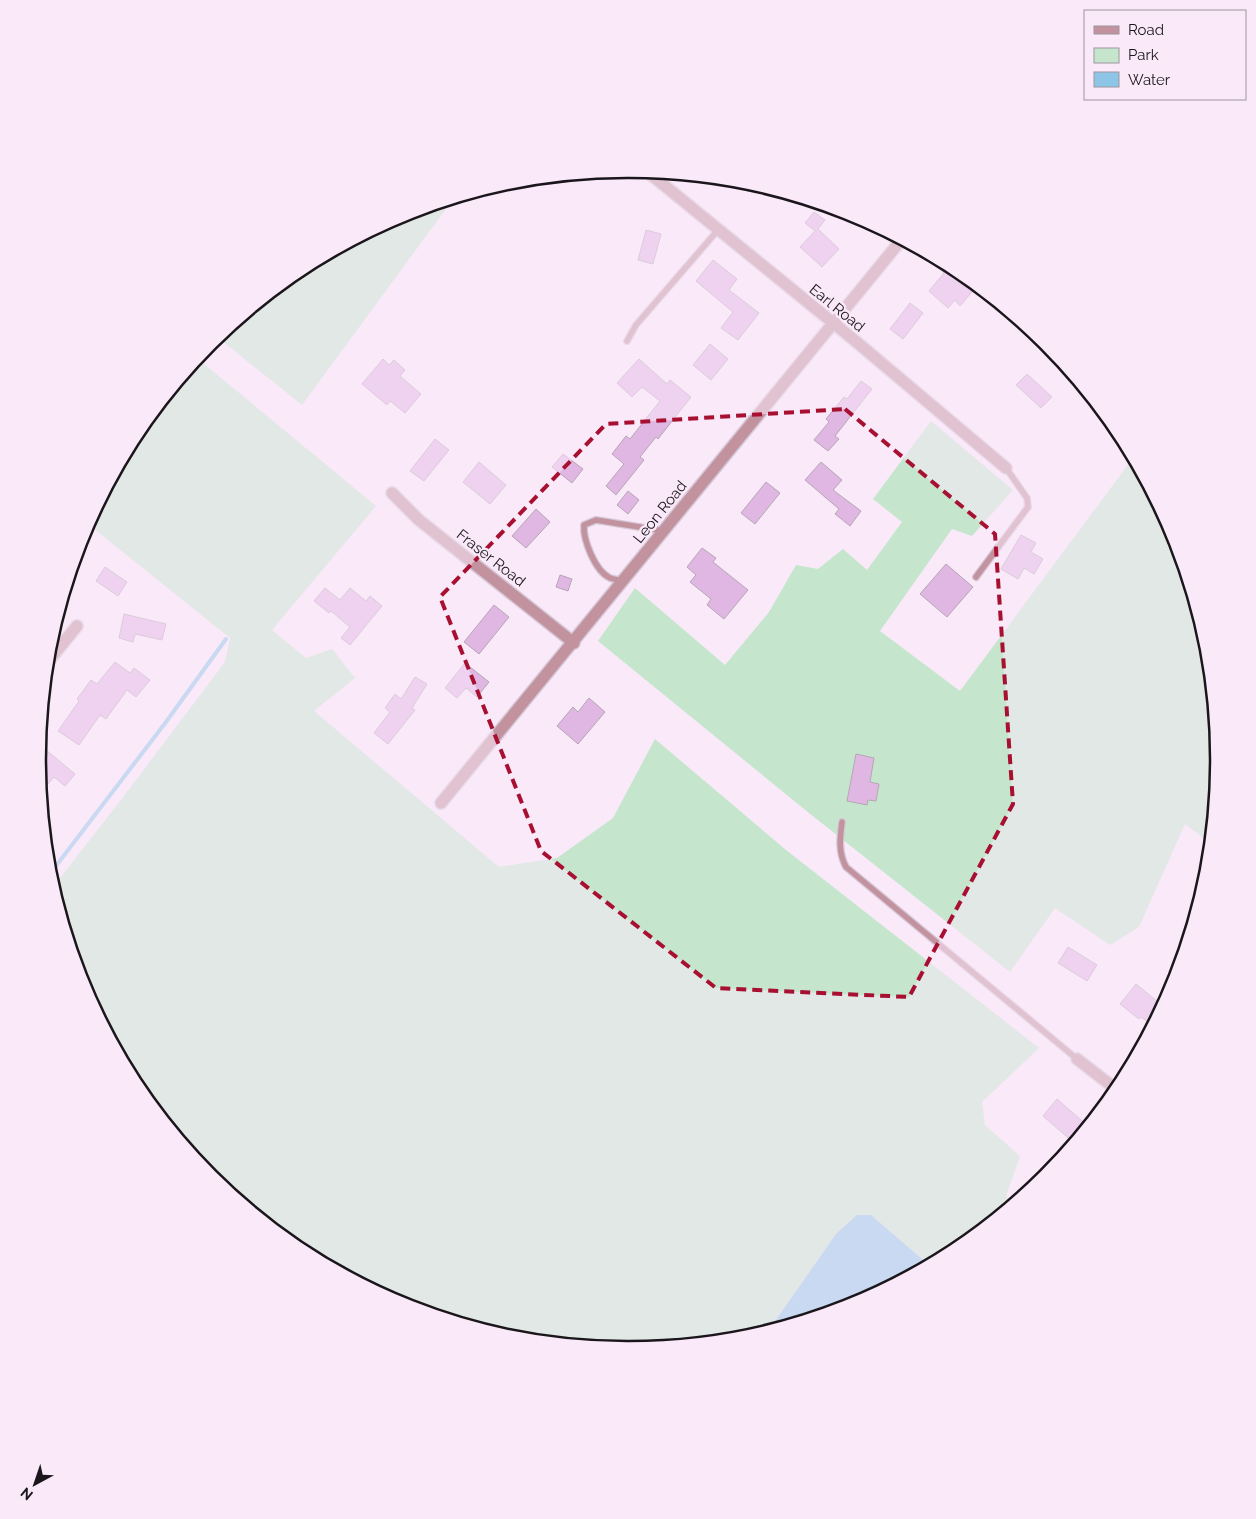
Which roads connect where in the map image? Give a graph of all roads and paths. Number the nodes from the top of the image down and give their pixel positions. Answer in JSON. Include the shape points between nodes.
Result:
{"nodes":[{"id":1,"x":656,"y":179,"type":"edge"},
{"id":2,"x":718,"y":230,"type":"junction"},
{"id":3,"x":898,"y":245,"type":"edge"},
{"id":4,"x":833,"y":325,"type":"junction"},
{"id":5,"x":627,"y":341,"type":"dead end"},
{"id":6,"x":1006,"y":468,"type":"joint"},
{"id":7,"x":392,"y":493,"type":"dead end"},
{"id":8,"x":664,"y":530,"type":"junction"},
{"id":9,"x":976,"y":577,"type":"dead end"},
{"id":10,"x":622,"y":581,"type":"junction"},
{"id":11,"x":77,"y":626,"type":"dead end"},
{"id":12,"x":574,"y":643,"type":"junction"},
{"id":13,"x":56,"y":652,"type":"edge"},
{"id":14,"x":441,"y":803,"type":"dead end"},
{"id":15,"x":842,"y":822,"type":"dead end"},
{"id":16,"x":1077,"y":1059,"type":"joint"},
{"id":17,"x":1111,"y":1085,"type":"edge"}],
"edges":[{"from":1,"to":2,"type":"street","name":"Earl Road"},
{"from":2,"to":4,"type":"street","name":"Earl Road"},
{"from":2,"to":5,"type":"lane","via":[[636,325]]},
{"from":3,"to":4,"type":"street","name":"Leon Road"},
{"from":4,"to":6,"type":"street","name":"Earl Road"},
{"from":4,"to":8,"type":"street","name":"Leon Road"},
{"from":6,"to":9,"type":"lane","via":[[1027,498],[1028,507]]},
{"from":7,"to":12,"type":"street","name":"Fraser Road","via":[[419,520]]},
{"from":8,"to":10,"type":"street","name":"Leon Road"},
{"from":8,"to":10,"type":"lane","via":[[596,520],[584,524],[584,534],[600,570],[609,578]]},
{"from":10,"to":12,"type":"street","name":"Leon Road"},
{"from":11,"to":13,"type":"street"},
{"from":12,"to":14,"type":"street","name":"Leon Road"},
{"from":15,"to":16,"type":"lane","via":[[840,849],[846,867]]},
{"from":16,"to":17,"type":"street"}]}
